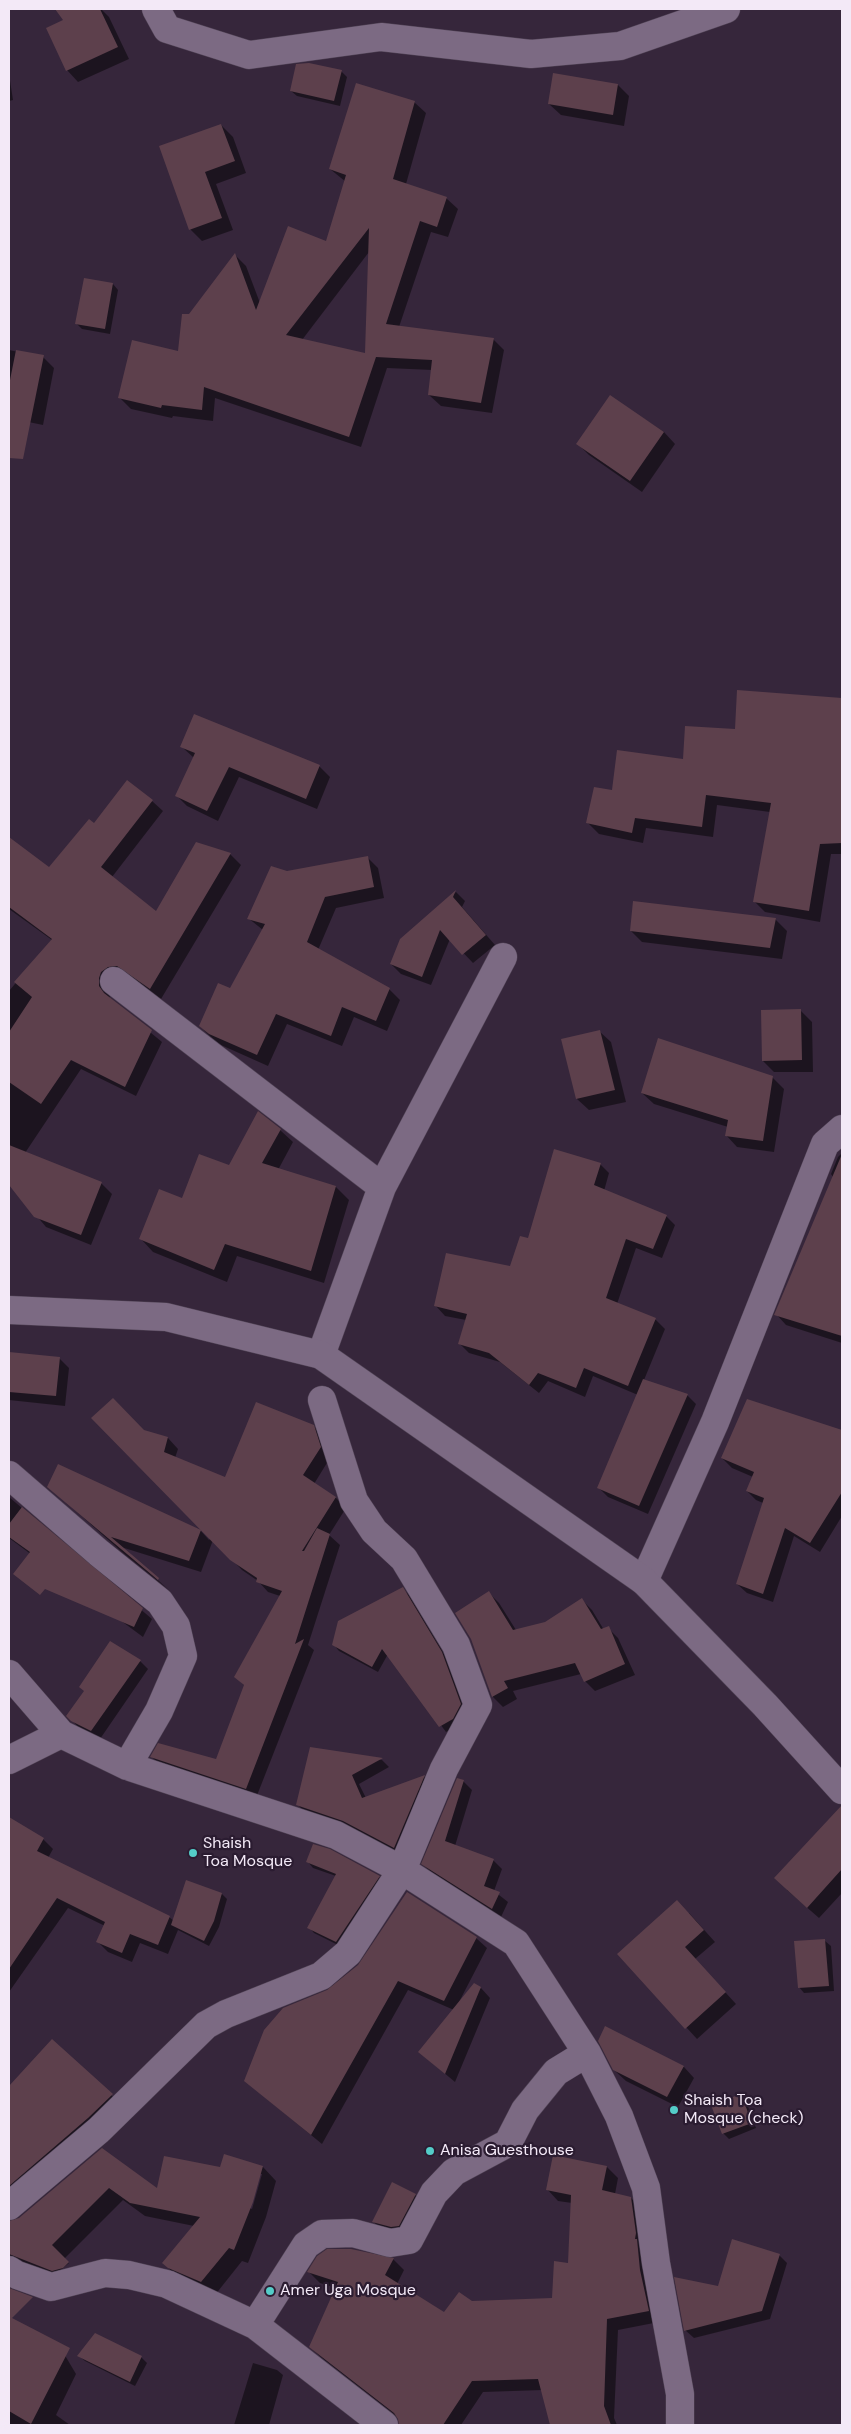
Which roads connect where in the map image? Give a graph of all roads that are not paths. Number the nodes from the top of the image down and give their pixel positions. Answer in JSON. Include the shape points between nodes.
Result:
{"nodes":[{"id":1,"x":156,"y":9,"type":"edge"},
{"id":2,"x":726,"y":9,"type":"edge"},
{"id":3,"x":503,"y":957,"type":"dead end"},
{"id":4,"x":114,"y":980,"type":"dead end"},
{"id":5,"x":842,"y":1129,"type":"edge"},
{"id":6,"x":382,"y":1187,"type":"junction"},
{"id":7,"x":9,"y":1310,"type":"edge"},
{"id":8,"x":321,"y":1355,"type":"junction"},
{"id":9,"x":322,"y":1400,"type":"dead end"},
{"id":10,"x":9,"y":1475,"type":"edge"},
{"id":11,"x":644,"y":1581,"type":"junction"},
{"id":12,"x":9,"y":1674,"type":"edge"},
{"id":13,"x":61,"y":1734,"type":"junction"},
{"id":14,"x":9,"y":1760,"type":"edge"},
{"id":15,"x":128,"y":1766,"type":"junction"},
{"id":16,"x":842,"y":1790,"type":"edge"},
{"id":17,"x":402,"y":1870,"type":"junction"},
{"id":18,"x":587,"y":2053,"type":"junction"},
{"id":19,"x":9,"y":2206,"type":"edge"},
{"id":20,"x":9,"y":2270,"type":"edge"},
{"id":21,"x":255,"y":2325,"type":"junction"},
{"id":22,"x":384,"y":2425,"type":"edge"},
{"id":23,"x":680,"y":2425,"type":"edge"}],
"edges":[{"from":1,"to":2,"type":"street","via":[[167,29],[249,55],[381,37],[531,54],[610,47]]},
{"from":3,"to":6,"type":"street"},
{"from":4,"to":6,"type":"street"},
{"from":5,"to":11,"type":"street","via":[[825,1144],[715,1422]]},
{"from":6,"to":8,"type":"street"},
{"from":7,"to":8,"type":"street","via":[[166,1317]]},
{"from":8,"to":11,"type":"street"},
{"from":9,"to":17,"type":"street","via":[[354,1502],[374,1531],[404,1559],[456,1645],[478,1705],[444,1769]]},
{"from":10,"to":15,"type":"street","via":[[160,1602],[176,1626],[182,1656],[159,1711]]},
{"from":11,"to":16,"type":"street","via":[[765,1705]]},
{"from":12,"to":13,"type":"street"},
{"from":13,"to":14,"type":"street"},
{"from":13,"to":15,"type":"street"},
{"from":15,"to":17,"type":"street","via":[[336,1834]]},
{"from":17,"to":18,"type":"street","via":[[516,1942]]},
{"from":17,"to":19,"type":"street","via":[[348,1953],[321,1976],[226,2014],[206,2026],[99,2130]]},
{"from":18,"to":21,"type":"street","via":[[556,2072],[525,2110],[508,2143],[454,2172],[434,2193],[409,2240],[390,2243],[352,2233],[322,2234],[306,2245]]},
{"from":18,"to":23,"type":"street","via":[[619,2116],[646,2188],[680,2394]]},
{"from":20,"to":21,"type":"street","via":[[52,2287],[105,2273],[129,2275],[167,2284]]},
{"from":21,"to":22,"type":"street"}]}
